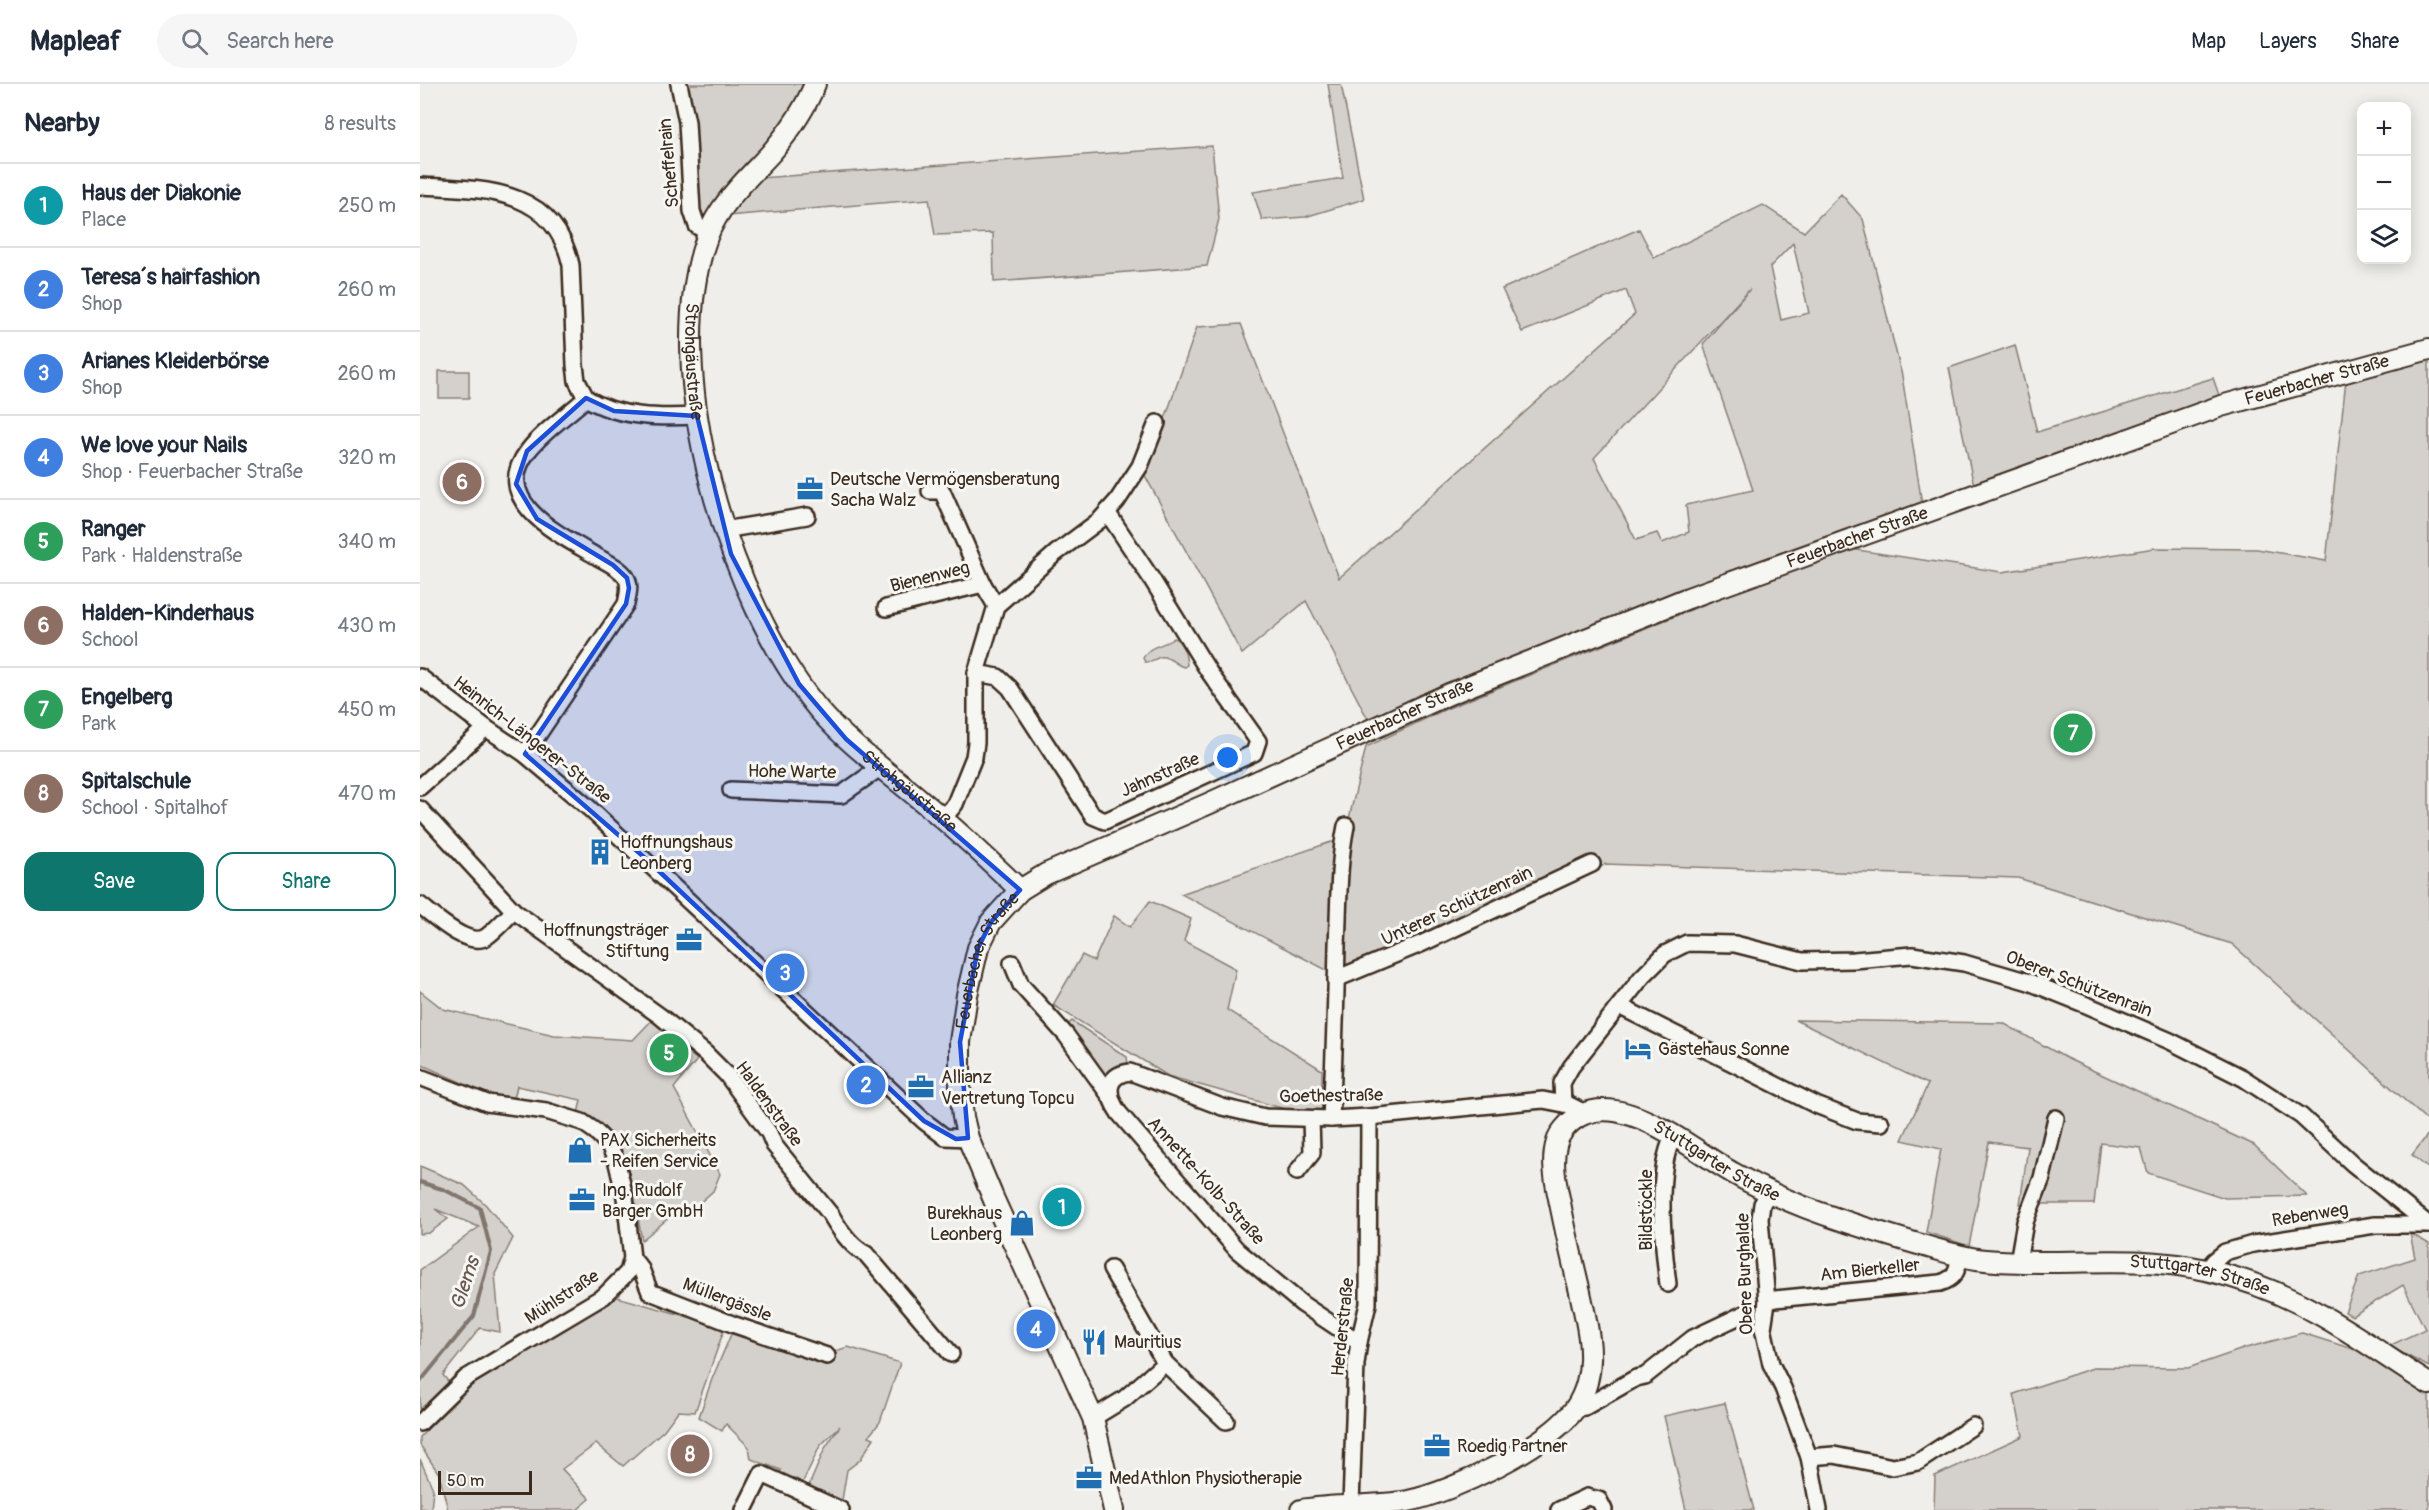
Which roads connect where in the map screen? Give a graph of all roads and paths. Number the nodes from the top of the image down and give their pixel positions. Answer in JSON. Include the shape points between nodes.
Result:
{"nodes":[{"id":1,"x":679,"y":84,"type":"edge"},
{"id":2,"x":815,"y":84,"type":"edge"},
{"id":3,"x":420,"y":186,"type":"edge"},
{"id":4,"x":708,"y":233,"type":"junction"},
{"id":5,"x":2429,"y":349,"type":"edge"},
{"id":6,"x":586,"y":398,"type":"junction"},
{"id":7,"x":697,"y":416,"type":"junction"},
{"id":8,"x":1157,"y":423,"type":"dead end"},
{"id":9,"x":930,"y":491,"type":"dead end"},
{"id":10,"x":1107,"y":512,"type":"junction"},
{"id":11,"x":807,"y":516,"type":"dead end"},
{"id":12,"x":724,"y":530,"type":"junction"},
{"id":13,"x":983,"y":584,"type":"junction"},
{"id":14,"x":996,"y":606,"type":"junction"},
{"id":15,"x":886,"y":608,"type":"dead end"},
{"id":16,"x":976,"y":673,"type":"junction"},
{"id":17,"x":420,"y":677,"type":"edge"},
{"id":18,"x":486,"y":728,"type":"junction"},
{"id":19,"x":525,"y":754,"type":"junction"},
{"id":20,"x":881,"y":767,"type":"junction"},
{"id":21,"x":420,"y":787,"type":"edge"},
{"id":22,"x":731,"y":790,"type":"dead end"},
{"id":23,"x":420,"y":809,"type":"edge"},
{"id":24,"x":943,"y":819,"type":"junction"},
{"id":25,"x":1346,"y":826,"type":"dead end"},
{"id":26,"x":1592,"y":864,"type":"dead end"},
{"id":27,"x":1020,"y":890,"type":"junction"},
{"id":28,"x":420,"y":905,"type":"edge"},
{"id":29,"x":514,"y":911,"type":"junction"},
{"id":30,"x":1011,"y":963,"type":"dead end"},
{"id":31,"x":1336,"y":979,"type":"junction"},
{"id":32,"x":1619,"y":1006,"type":"junction"},
{"id":33,"x":420,"y":1077,"type":"edge"},
{"id":34,"x":1112,"y":1101,"type":"junction"},
{"id":35,"x":1563,"y":1104,"type":"junction"},
{"id":36,"x":1585,"y":1113,"type":"junction"},
{"id":37,"x":1369,"y":1117,"type":"junction"},
{"id":38,"x":2056,"y":1118,"type":"dead end"},
{"id":39,"x":1311,"y":1119,"type":"junction"},
{"id":40,"x":1331,"y":1119,"type":"junction"},
{"id":41,"x":1881,"y":1123,"type":"dead end"},
{"id":42,"x":1673,"y":1137,"type":"junction"},
{"id":43,"x":968,"y":1138,"type":"junction"},
{"id":44,"x":1298,"y":1172,"type":"dead end"},
{"id":45,"x":1769,"y":1192,"type":"junction"},
{"id":46,"x":2429,"y":1225,"type":"edge"},
{"id":47,"x":1960,"y":1257,"type":"junction"},
{"id":48,"x":632,"y":1258,"type":"junction"},
{"id":49,"x":2018,"y":1262,"type":"junction"},
{"id":50,"x":1111,"y":1269,"type":"dead end"},
{"id":51,"x":2207,"y":1270,"type":"junction"},
{"id":52,"x":1668,"y":1284,"type":"dead end"},
{"id":53,"x":1767,"y":1302,"type":"junction"},
{"id":54,"x":1750,"y":1311,"type":"dead end"},
{"id":55,"x":1359,"y":1342,"type":"junction"},
{"id":56,"x":951,"y":1354,"type":"dead end"},
{"id":57,"x":827,"y":1356,"type":"dead end"},
{"id":58,"x":1166,"y":1363,"type":"junction"},
{"id":59,"x":2429,"y":1384,"type":"edge"},
{"id":60,"x":1576,"y":1408,"type":"junction"},
{"id":61,"x":1093,"y":1419,"type":"junction"},
{"id":62,"x":1226,"y":1421,"type":"dead end"},
{"id":63,"x":420,"y":1423,"type":"edge"},
{"id":64,"x":1973,"y":1426,"type":"dead end"},
{"id":65,"x":1809,"y":1457,"type":"junction"},
{"id":66,"x":1351,"y":1505,"type":"junction"},
{"id":67,"x":1371,"y":1507,"type":"edge"},
{"id":68,"x":744,"y":1510,"type":"edge"},
{"id":69,"x":841,"y":1510,"type":"edge"},
{"id":70,"x":1114,"y":1510,"type":"edge"},
{"id":71,"x":1301,"y":1510,"type":"edge"},
{"id":72,"x":1559,"y":1510,"type":"edge"},
{"id":73,"x":1604,"y":1510,"type":"edge"},
{"id":74,"x":1819,"y":1510,"type":"edge"}],
"edges":[{"from":1,"to":4,"type":"street","name":"Scheffelrain","via":[[687,122],[692,212],[697,226]]},
{"from":2,"to":4,"type":"main road","name":"Strohgäustraße","via":[[793,125],[734,193]]},
{"from":3,"to":6,"type":"street","via":[[502,193],[522,200],[550,220],[568,249],[575,365]]},
{"from":4,"to":7,"type":"main road","name":"Strohgäustraße","via":[[695,283],[692,319]]},
{"from":5,"to":27,"type":"main road","name":"Feuerbacher Straße","via":[[2221,406],[1688,598],[1449,694],[1046,874]]},
{"from":6,"to":7,"type":"street","via":[[614,411]]},
{"from":6,"to":19,"type":"street","via":[[527,451],[518,468],[516,484],[523,503],[537,519],[613,565],[627,578],[629,588],[626,603]]},
{"from":7,"to":12,"type":"main road","name":"Strohgäustraße"},
{"from":8,"to":10,"type":"street","via":[[1140,466]]},
{"from":9,"to":13,"type":"street","via":[[942,490]]},
{"from":10,"to":14,"type":"street"},
{"from":10,"to":16,"type":"street","name":"Jahnstraße","via":[[1258,741],[1254,753],[1105,821],[1093,816],[1010,688],[998,677]]},
{"from":11,"to":12,"type":"street"},
{"from":12,"to":20,"type":"main road","name":"Strohgäustraße","via":[[760,616],[799,684],[846,739]]},
{"from":13,"to":14,"type":"street"},
{"from":13,"to":15,"type":"street","name":"Bienenweg"},
{"from":14,"to":16,"type":"street"},
{"from":16,"to":24,"type":"street","via":[[974,757],[954,807]]},
{"from":17,"to":18,"type":"street","name":"Heinrich-Längerer-Straße"},
{"from":18,"to":19,"type":"street","name":"Heinrich-Längerer-Straße"},
{"from":18,"to":21,"type":"street"},
{"from":19,"to":43,"type":"street","name":"Heinrich-Längerer-Straße","via":[[645,858],[924,1121],[945,1137]]},
{"from":20,"to":22,"type":"street","name":"Hohe Warte","via":[[841,795]]},
{"from":20,"to":24,"type":"main road","name":"Strohgäustraße"},
{"from":23,"to":29,"type":"street","name":"Haldenstraße"},
{"from":24,"to":27,"type":"main road","name":"Strohgäustraße"},
{"from":25,"to":31,"type":"street"},
{"from":26,"to":31,"type":"street","name":"Unterer Schützenrain","via":[[1424,944]]},
{"from":27,"to":43,"type":"main road","name":"Feuerbacher Straße","via":[[991,922],[978,948],[967,995],[960,1042],[960,1087]]},
{"from":28,"to":29,"type":"street","via":[[470,940],[484,938]]},
{"from":29,"to":56,"type":"street","name":"Haldenstraße","via":[[660,1016],[727,1075],[774,1145],[836,1225],[866,1254]]},
{"from":30,"to":34,"type":"street","name":"Annette-Kolb-Straße","via":[[1020,985],[1066,1035]]},
{"from":31,"to":40,"type":"street"},
{"from":32,"to":35,"type":"street","name":"Oberer Schützenrain","via":[[1571,1067],[1562,1083]]},
{"from":32,"to":41,"type":"street","via":[[1816,1105],[1857,1121]]},
{"from":32,"to":46,"type":"street","name":"Oberer Schützenrain","via":[[1665,954],[1687,943],[1735,944],[1802,961],[1912,955],[1964,963],[2089,1006],[2243,1078],[2301,1116]]},
{"from":33,"to":48,"type":"street","via":[[488,1103],[546,1111],[582,1122],[595,1131],[609,1145],[617,1163]]},
{"from":34,"to":39,"type":"street","name":"Goethestraße","via":[[1112,1080],[1120,1073],[1130,1072],[1222,1107],[1265,1116]]},
{"from":34,"to":55,"type":"street","name":"Annette-Kolb-Straße","via":[[1237,1250],[1302,1304]]},
{"from":35,"to":36,"type":"street","name":"Goethestraße"},
{"from":35,"to":37,"type":"street","name":"Goethestraße","via":[[1543,1100],[1513,1102]]},
{"from":36,"to":42,"type":"main road","name":"Stuttgarter Straße","via":[[1615,1110],[1640,1117]]},
{"from":36,"to":60,"type":"main road","via":[[1564,1128],[1554,1164],[1591,1354],[1588,1377]]},
{"from":37,"to":40,"type":"street","name":"Goethestraße"},
{"from":37,"to":55,"type":"street","name":"Herderstraße","via":[[1368,1304]]},
{"from":38,"to":49,"type":"street","via":[[2042,1178],[2025,1221]]},
{"from":39,"to":40,"type":"street","name":"Goethestraße"},
{"from":39,"to":44,"type":"street","via":[[1312,1153]]},
{"from":42,"to":45,"type":"main road","name":"Stuttgarter Straße"},
{"from":42,"to":52,"type":"street","name":"Bildstöckle","via":[[1667,1148],[1663,1190]]},
{"from":43,"to":61,"type":"main road","name":"Feuerbacher Straße"},
{"from":45,"to":47,"type":"main road","name":"Stuttgarter Straße","via":[[1838,1219]]},
{"from":45,"to":53,"type":"street","name":"Obere Burghalde","via":[[1760,1219]]},
{"from":46,"to":51,"type":"street","name":"Rebenweg","via":[[2375,1225],[2253,1244],[2226,1252]]},
{"from":47,"to":49,"type":"main road","name":"Stuttgarter Straße"},
{"from":47,"to":53,"type":"street","name":"Am Bierkeller","via":[[1956,1273],[1940,1283]]},
{"from":48,"to":57,"type":"street","name":"Müllergässle","via":[[650,1292]]},
{"from":48,"to":63,"type":"street","name":"Mühlstraße","via":[[628,1272],[604,1296],[466,1378]]},
{"from":49,"to":51,"type":"main road","name":"Stuttgarter Straße","via":[[2164,1262]]},
{"from":50,"to":58,"type":"street"},
{"from":51,"to":59,"type":"main road","name":"Stuttgarter Straße","via":[[2271,1291],[2318,1313]]},
{"from":53,"to":65,"type":"street","name":"Obere Burghalde","via":[[1763,1328],[1771,1364]]},
{"from":54,"to":60,"type":"street","via":[[1693,1338],[1645,1376]]},
{"from":55,"to":66,"type":"street","name":"Herderstraße"},
{"from":58,"to":61,"type":"street"},
{"from":58,"to":62,"type":"street"},
{"from":60,"to":67,"type":"main road","via":[[1562,1424],[1529,1447],[1474,1477],[1419,1498]]},
{"from":61,"to":70,"type":"main road","name":"Feuerbacher Straße"},
{"from":64,"to":65,"type":"street","via":[[1918,1462],[1893,1467],[1834,1455]]},
{"from":65,"to":74,"type":"street","name":"Obere Burghalde"},
{"from":66,"to":67,"type":"main road"},
{"from":66,"to":71,"type":"main road"},
{"from":68,"to":69,"type":"street","via":[[762,1474]]},
{"from":72,"to":73,"type":"street","via":[[1587,1497],[1599,1500]]}]}
